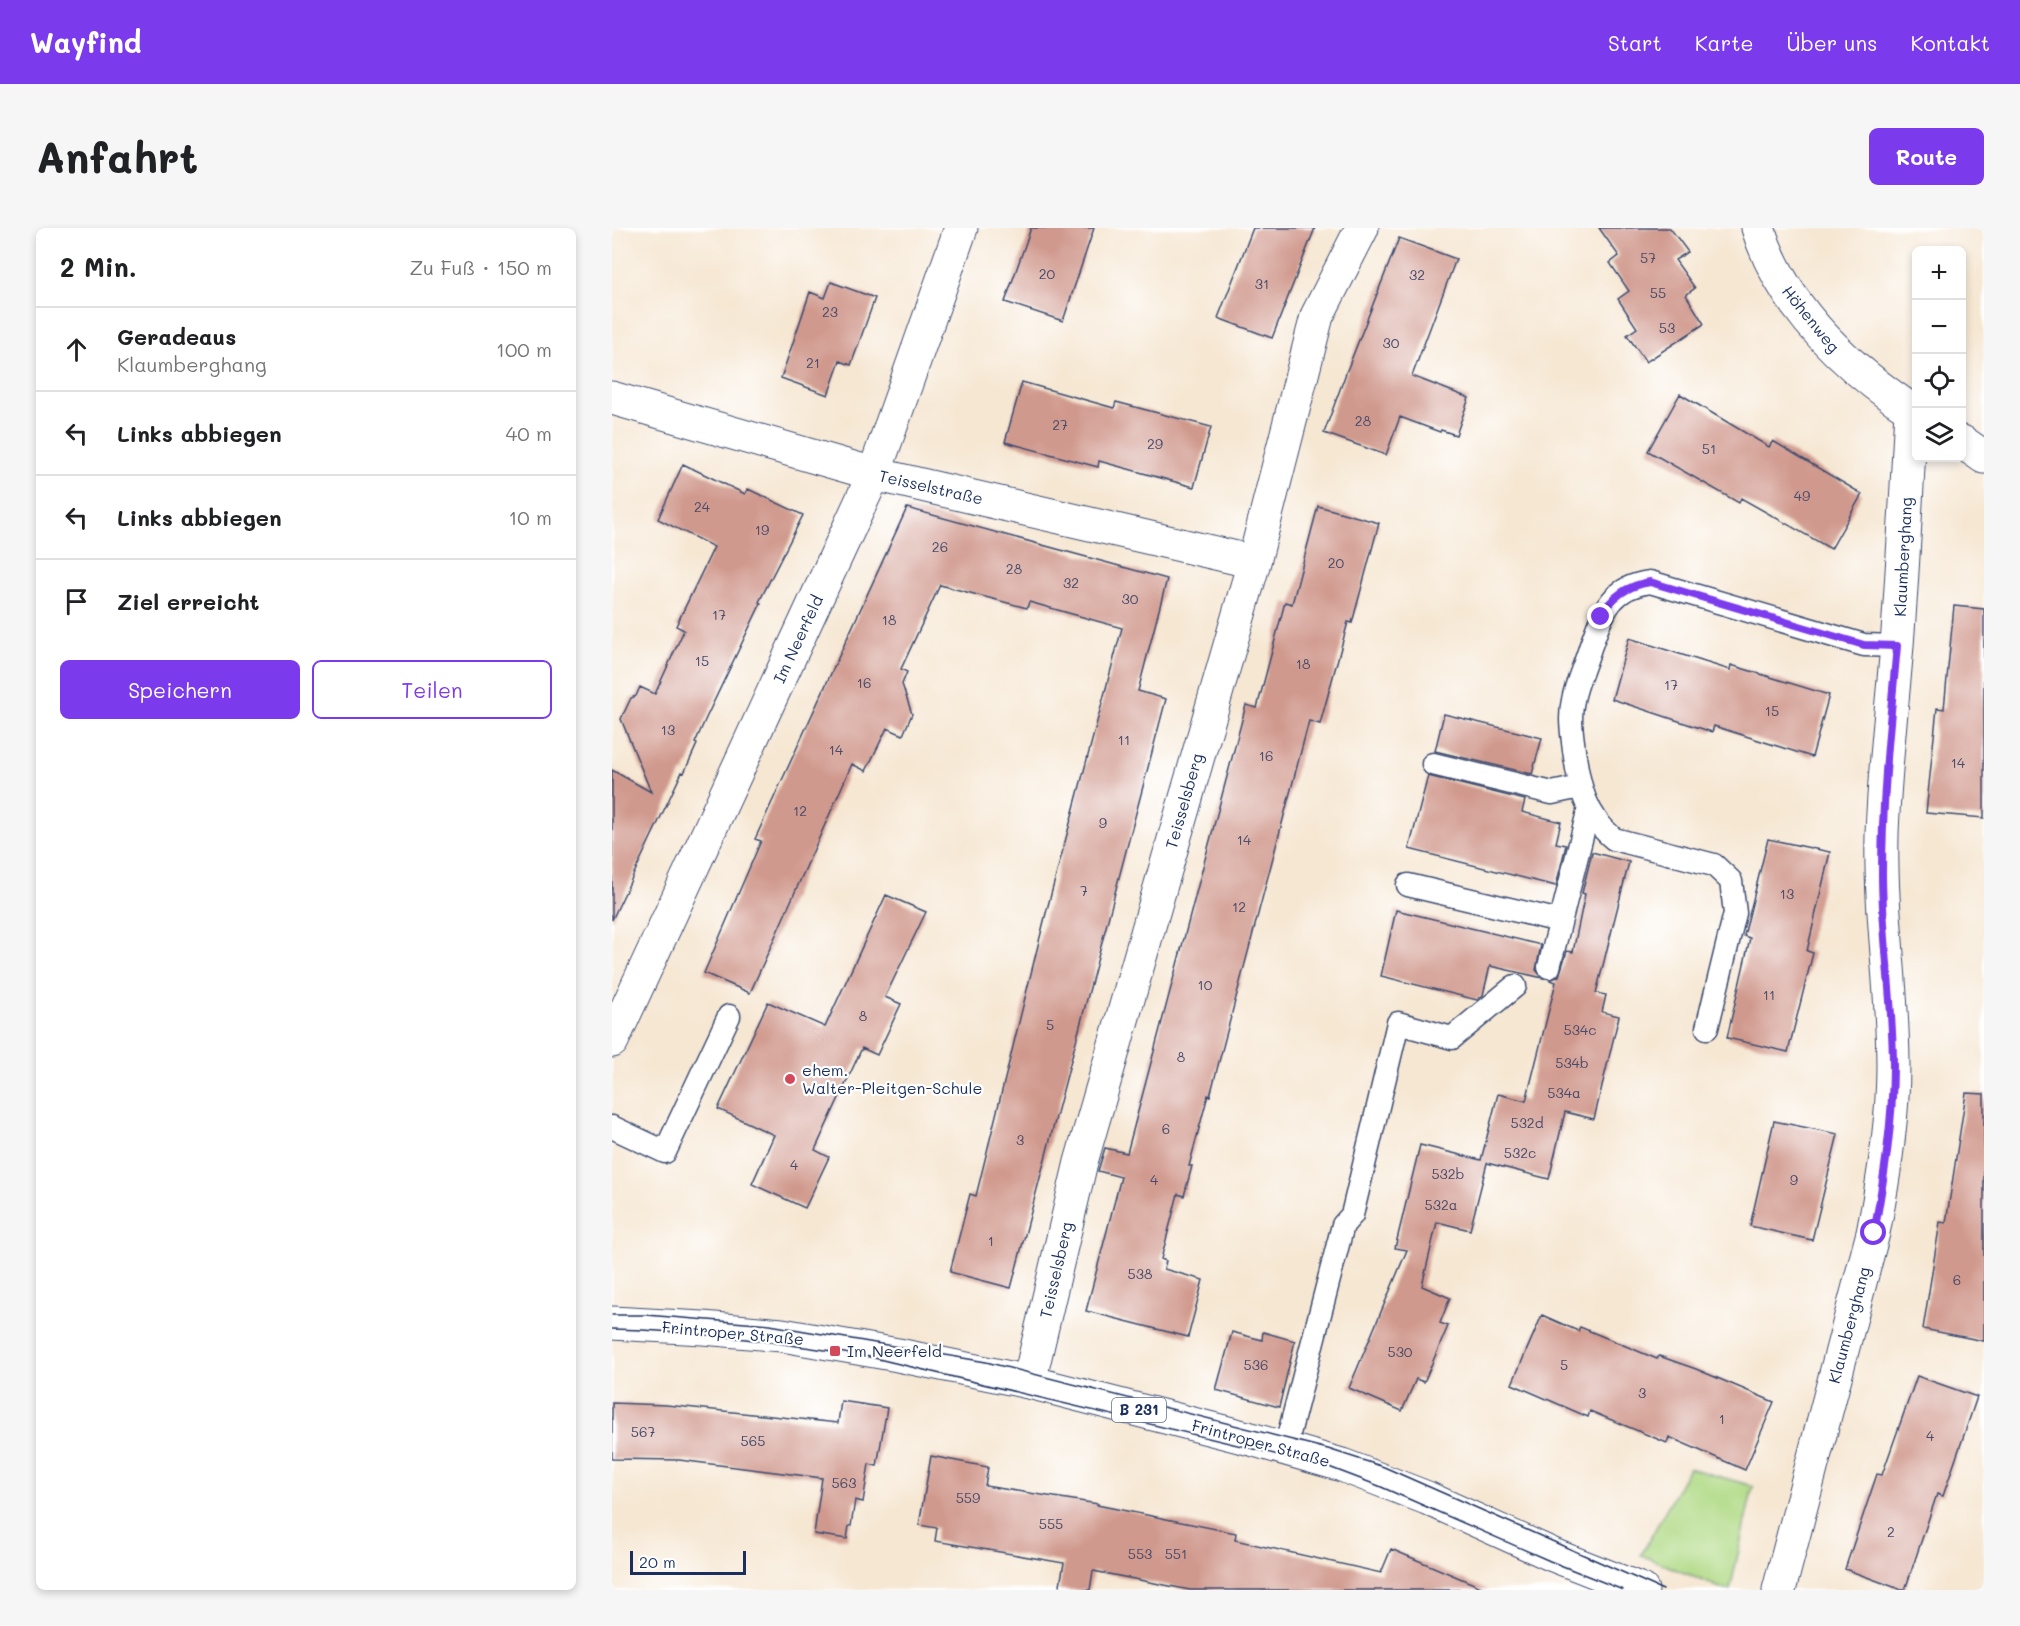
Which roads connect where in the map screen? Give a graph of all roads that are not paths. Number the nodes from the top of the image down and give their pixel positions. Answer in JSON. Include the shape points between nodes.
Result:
{"nodes":[{"id":1,"x":961,"y":228,"type":"edge"},
{"id":2,"x":1362,"y":228,"type":"edge"},
{"id":3,"x":1758,"y":228,"type":"edge"},
{"id":4,"x":612,"y":398,"type":"edge"},
{"id":5,"x":1912,"y":410,"type":"edge"},
{"id":6,"x":1912,"y":439,"type":"edge"},
{"id":7,"x":1966,"y":445,"type":"edge"},
{"id":8,"x":1984,"y":457,"type":"edge"},
{"id":9,"x":874,"y":474,"type":"junction"},
{"id":10,"x":1254,"y":562,"type":"junction"},
{"id":11,"x":1897,"y":646,"type":"junction"},
{"id":12,"x":1433,"y":764,"type":"dead end"},
{"id":13,"x":1585,"y":797,"type":"junction"},
{"id":14,"x":1408,"y":885,"type":"dead end"},
{"id":15,"x":1560,"y":921,"type":"junction"},
{"id":16,"x":1549,"y":967,"type":"dead end"},
{"id":17,"x":1515,"y":986,"type":"dead end"},
{"id":18,"x":729,"y":1016,"type":"dead end"},
{"id":19,"x":1707,"y":1028,"type":"dead end"},
{"id":20,"x":612,"y":1041,"type":"edge"},
{"id":21,"x":612,"y":1127,"type":"edge"},
{"id":22,"x":612,"y":1323,"type":"edge"},
{"id":23,"x":1029,"y":1382,"type":"junction"},
{"id":24,"x":1285,"y":1449,"type":"junction"},
{"id":25,"x":1642,"y":1590,"type":"edge"},
{"id":26,"x":1779,"y":1590,"type":"edge"}],
"edges":[{"from":1,"to":9,"type":"street","name":"Im Neerfeld"},
{"from":2,"to":10,"type":"street","name":"Teisselsberg","via":[[1317,316]]},
{"from":3,"to":5,"type":"street","name":"Höhenweg","via":[[1778,276],[1821,336],[1876,386]]},
{"from":4,"to":9,"type":"street","name":"Teisselstraße"},
{"from":6,"to":11,"type":"street","name":"Klaumberghang"},
{"from":7,"to":8,"type":"street"},
{"from":9,"to":10,"type":"street","name":"Teisselstraße"},
{"from":9,"to":20,"type":"street","name":"Im Neerfeld"},
{"from":10,"to":23,"type":"street","name":"Teisselsberg","via":[[1081,1162]]},
{"from":11,"to":13,"type":"lane","via":[[1864,645],[1658,583],[1633,586],[1605,609],[1573,699],[1571,727]]},
{"from":11,"to":26,"type":"street","name":"Klaumberghang","via":[[1882,836],[1893,1067],[1886,1161],[1874,1233]]},
{"from":12,"to":13,"type":"lane","via":[[1552,794]]},
{"from":13,"to":15,"type":"lane"},
{"from":13,"to":19,"type":"lane","via":[[1602,829],[1614,839],[1714,865],[1731,881],[1735,913]]},
{"from":14,"to":15,"type":"lane"},
{"from":15,"to":16,"type":"lane"},
{"from":17,"to":24,"type":"lane","via":[[1452,1038],[1398,1023],[1352,1215],[1343,1225]]},
{"from":18,"to":21,"type":"lane","via":[[665,1152]]},
{"from":22,"to":23,"type":"street","name":"Frintroper Straße","number":"B 231","via":[[782,1335]]},
{"from":23,"to":24,"type":"street","name":"Frintroper Straße","number":"B 231"},
{"from":24,"to":25,"type":"street","name":"Frintroper Straße","number":"B 231","via":[[1342,1465],[1427,1498]]}]}
